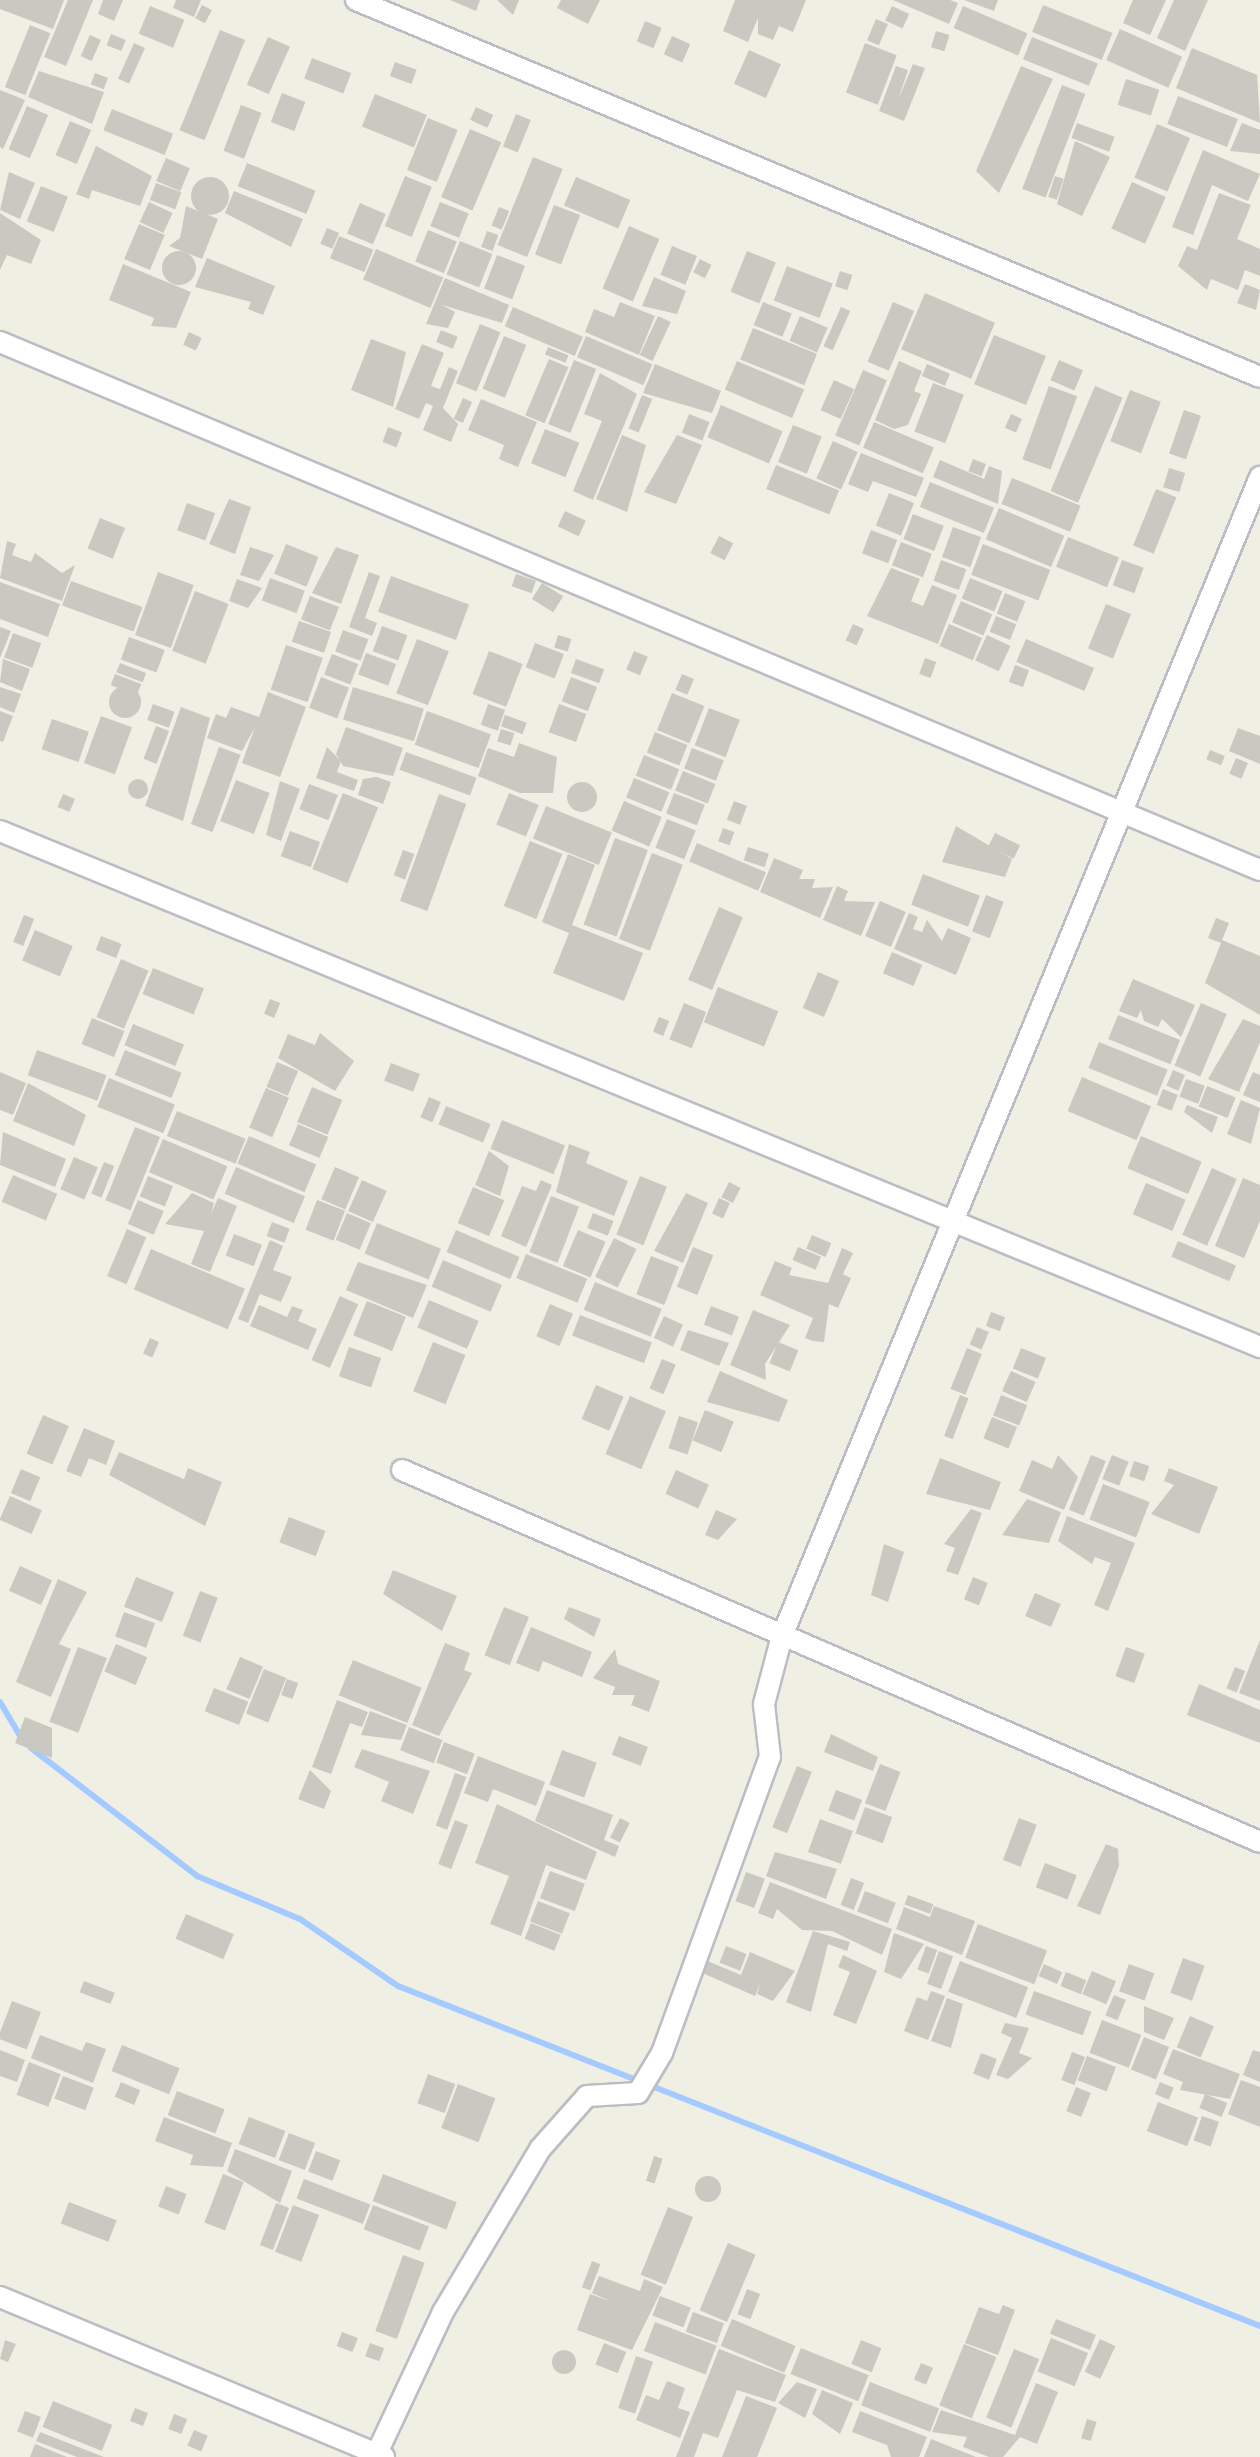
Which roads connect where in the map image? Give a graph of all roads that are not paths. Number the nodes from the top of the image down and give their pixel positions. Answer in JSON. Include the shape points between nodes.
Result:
{"nodes":[{"id":1,"x":356,"y":0,"type":"edge"},
{"id":2,"x":0,"y":342,"type":"edge"},
{"id":3,"x":1260,"y":378,"type":"edge"},
{"id":4,"x":1260,"y":477,"type":"edge"},
{"id":5,"x":1117,"y":813,"type":"junction"},
{"id":6,"x":0,"y":831,"type":"edge"},
{"id":7,"x":1260,"y":870,"type":"edge"},
{"id":8,"x":956,"y":1218,"type":"junction"},
{"id":9,"x":1260,"y":1347,"type":"edge"},
{"id":10,"x":402,"y":1470,"type":"dead end"},
{"id":11,"x":782,"y":1636,"type":"junction"},
{"id":12,"x":1260,"y":1842,"type":"edge"},
{"id":13,"x":0,"y":2296,"type":"edge"},
{"id":14,"x":381,"y":2455,"type":"edge"}],
"edges":[{"from":1,"to":3,"type":"street"},
{"from":2,"to":5,"type":"street"},
{"from":4,"to":5,"type":"street"},
{"from":5,"to":7,"type":"street"},
{"from":5,"to":8,"type":"street"},
{"from":6,"to":8,"type":"street"},
{"from":8,"to":9,"type":"street"},
{"from":8,"to":11,"type":"street"},
{"from":10,"to":11,"type":"street"},
{"from":11,"to":12,"type":"street"},
{"from":11,"to":14,"type":"street","via":[[764,1704],[770,1757],[662,2053],[638,2092],[588,2096],[540,2150],[442,2312]]},
{"from":13,"to":14,"type":"street"}]}
